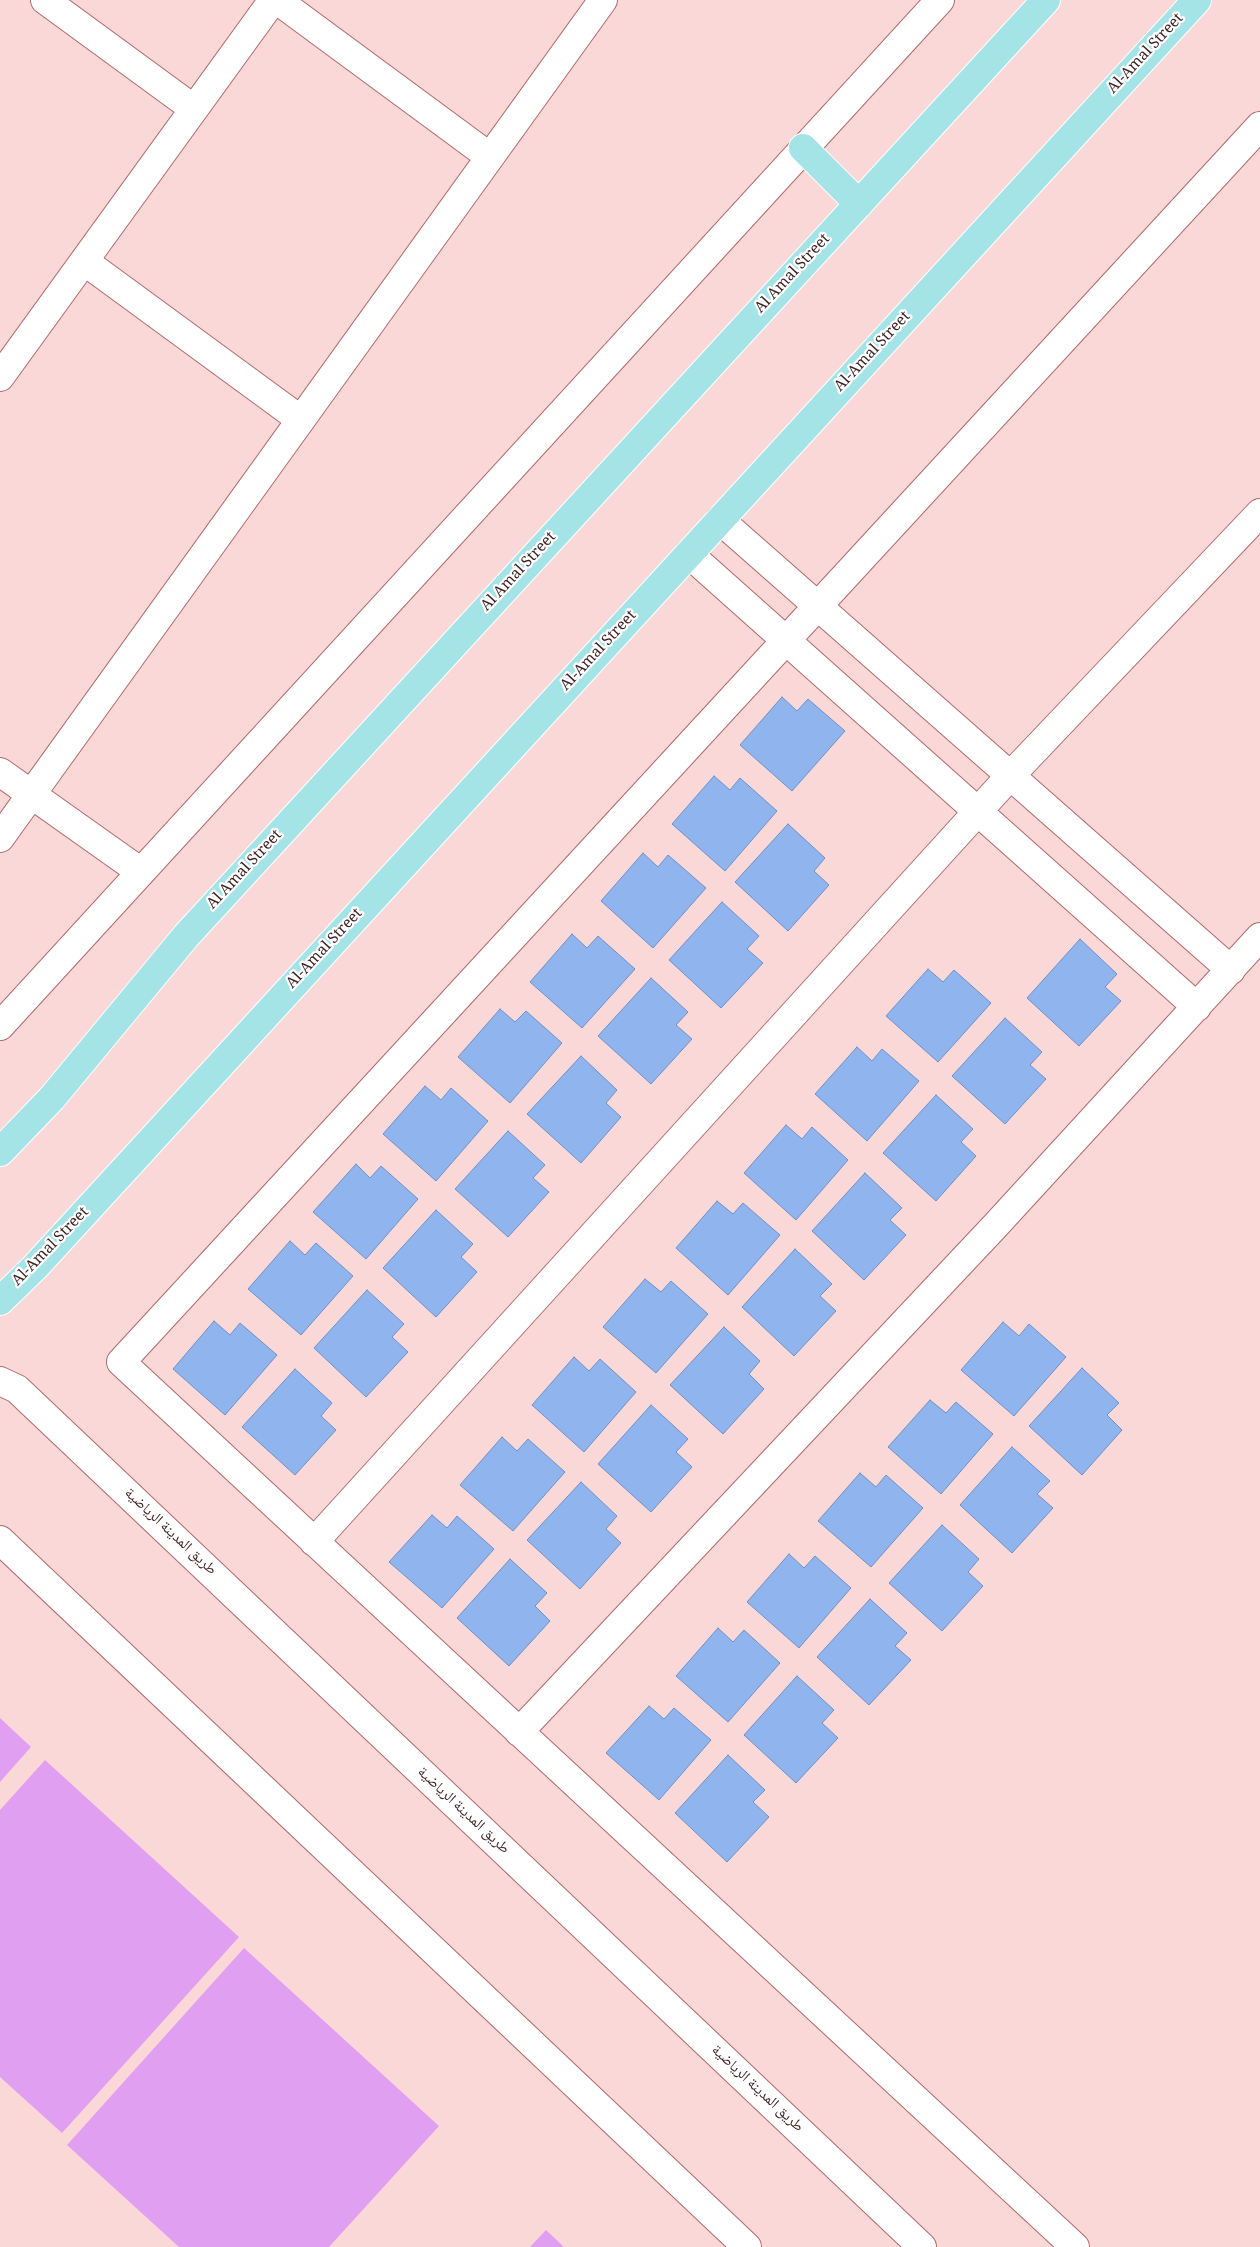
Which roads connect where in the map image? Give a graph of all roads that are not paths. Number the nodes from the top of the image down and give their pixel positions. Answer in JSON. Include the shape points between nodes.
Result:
{"nodes":[{"id":1,"x":45,"y":0,"type":"edge"},
{"id":2,"x":275,"y":0,"type":"edge"},
{"id":3,"x":603,"y":0,"type":"edge"},
{"id":4,"x":940,"y":0,"type":"edge"},
{"id":5,"x":1046,"y":0,"type":"edge"},
{"id":6,"x":1197,"y":0,"type":"edge"},
{"id":7,"x":194,"y":109,"type":"junction"},
{"id":8,"x":1260,"y":126,"type":"edge"},
{"id":9,"x":803,"y":148,"type":"junction"},
{"id":10,"x":490,"y":157,"type":"junction"},
{"id":11,"x":859,"y":204,"type":"junction"},
{"id":12,"x":84,"y":261,"type":"junction"},
{"id":13,"x":0,"y":377,"type":"edge"},
{"id":14,"x":301,"y":420,"type":"junction"},
{"id":15,"x":1260,"y":513,"type":"edge"},
{"id":16,"x":720,"y":520,"type":"junction"},
{"id":17,"x":689,"y":554,"type":"junction"},
{"id":18,"x":817,"y":606,"type":"junction"},
{"id":19,"x":787,"y":639,"type":"junction"},
{"id":20,"x":0,"y":772,"type":"edge"},
{"id":21,"x":1010,"y":776,"type":"junction"},
{"id":22,"x":32,"y":794,"type":"junction"},
{"id":23,"x":979,"y":811,"type":"junction"},
{"id":24,"x":0,"y":838,"type":"edge"},
{"id":25,"x":141,"y":872,"type":"junction"},
{"id":26,"x":1260,"y":937,"type":"edge"},
{"id":27,"x":1231,"y":970,"type":"junction"},
{"id":28,"x":1196,"y":1007,"type":"junction"},
{"id":29,"x":0,"y":1026,"type":"edge"},
{"id":30,"x":52,"y":1098,"type":"junction"},
{"id":31,"x":0,"y":1126,"type":"edge"},
{"id":32,"x":0,"y":1152,"type":"edge"},
{"id":33,"x":0,"y":1301,"type":"edge"},
{"id":34,"x":0,"y":1381,"type":"edge"},
{"id":35,"x":0,"y":1540,"type":"edge"},
{"id":36,"x":314,"y":1542,"type":"junction"},
{"id":37,"x":519,"y":1732,"type":"junction"},
{"id":38,"x":747,"y":2247,"type":"edge"},
{"id":39,"x":922,"y":2247,"type":"edge"},
{"id":40,"x":1075,"y":2247,"type":"edge"}],
"edges":[{"from":1,"to":7,"type":"street"},
{"from":2,"to":7,"type":"street"},
{"from":2,"to":10,"type":"street"},
{"from":3,"to":10,"type":"street"},
{"from":4,"to":9,"type":"street"},
{"from":5,"to":11,"type":"main road","name":"Al Amal Street"},
{"from":6,"to":16,"type":"main road","name":"Al-Amal Street"},
{"from":7,"to":12,"type":"street"},
{"from":8,"to":18,"type":"street"},
{"from":9,"to":11,"type":"main road"},
{"from":9,"to":25,"type":"street"},
{"from":10,"to":14,"type":"street"},
{"from":11,"to":30,"type":"main road","name":"Al Amal Street","via":[[186,936]]},
{"from":12,"to":13,"type":"street"},
{"from":12,"to":14,"type":"street"},
{"from":14,"to":22,"type":"street"},
{"from":15,"to":21,"type":"street"},
{"from":16,"to":17,"type":"main road","name":"Al-Amal Street"},
{"from":16,"to":18,"type":"street"},
{"from":17,"to":19,"type":"street"},
{"from":17,"to":33,"type":"main road","name":"Al-Amal Street","via":[[35,1267]]},
{"from":18,"to":19,"type":"street"},
{"from":18,"to":21,"type":"street"},
{"from":19,"to":23,"type":"street"},
{"from":19,"to":36,"type":"street","via":[[121,1362]]},
{"from":20,"to":22,"type":"street"},
{"from":21,"to":23,"type":"street"},
{"from":21,"to":27,"type":"street"},
{"from":22,"to":24,"type":"street"},
{"from":22,"to":25,"type":"street"},
{"from":23,"to":28,"type":"street"},
{"from":23,"to":36,"type":"street"},
{"from":25,"to":29,"type":"street"},
{"from":26,"to":27,"type":"street"},
{"from":27,"to":28,"type":"street"},
{"from":28,"to":37,"type":"street"},
{"from":30,"to":31,"type":"main road"},
{"from":30,"to":32,"type":"main road","name":"Al Amal Street"},
{"from":34,"to":39,"type":"street","name":"طريق المدينة الرياضية","via":[[17,1389]]},
{"from":35,"to":38,"type":"street"},
{"from":36,"to":37,"type":"street"},
{"from":37,"to":40,"type":"street"}]}
